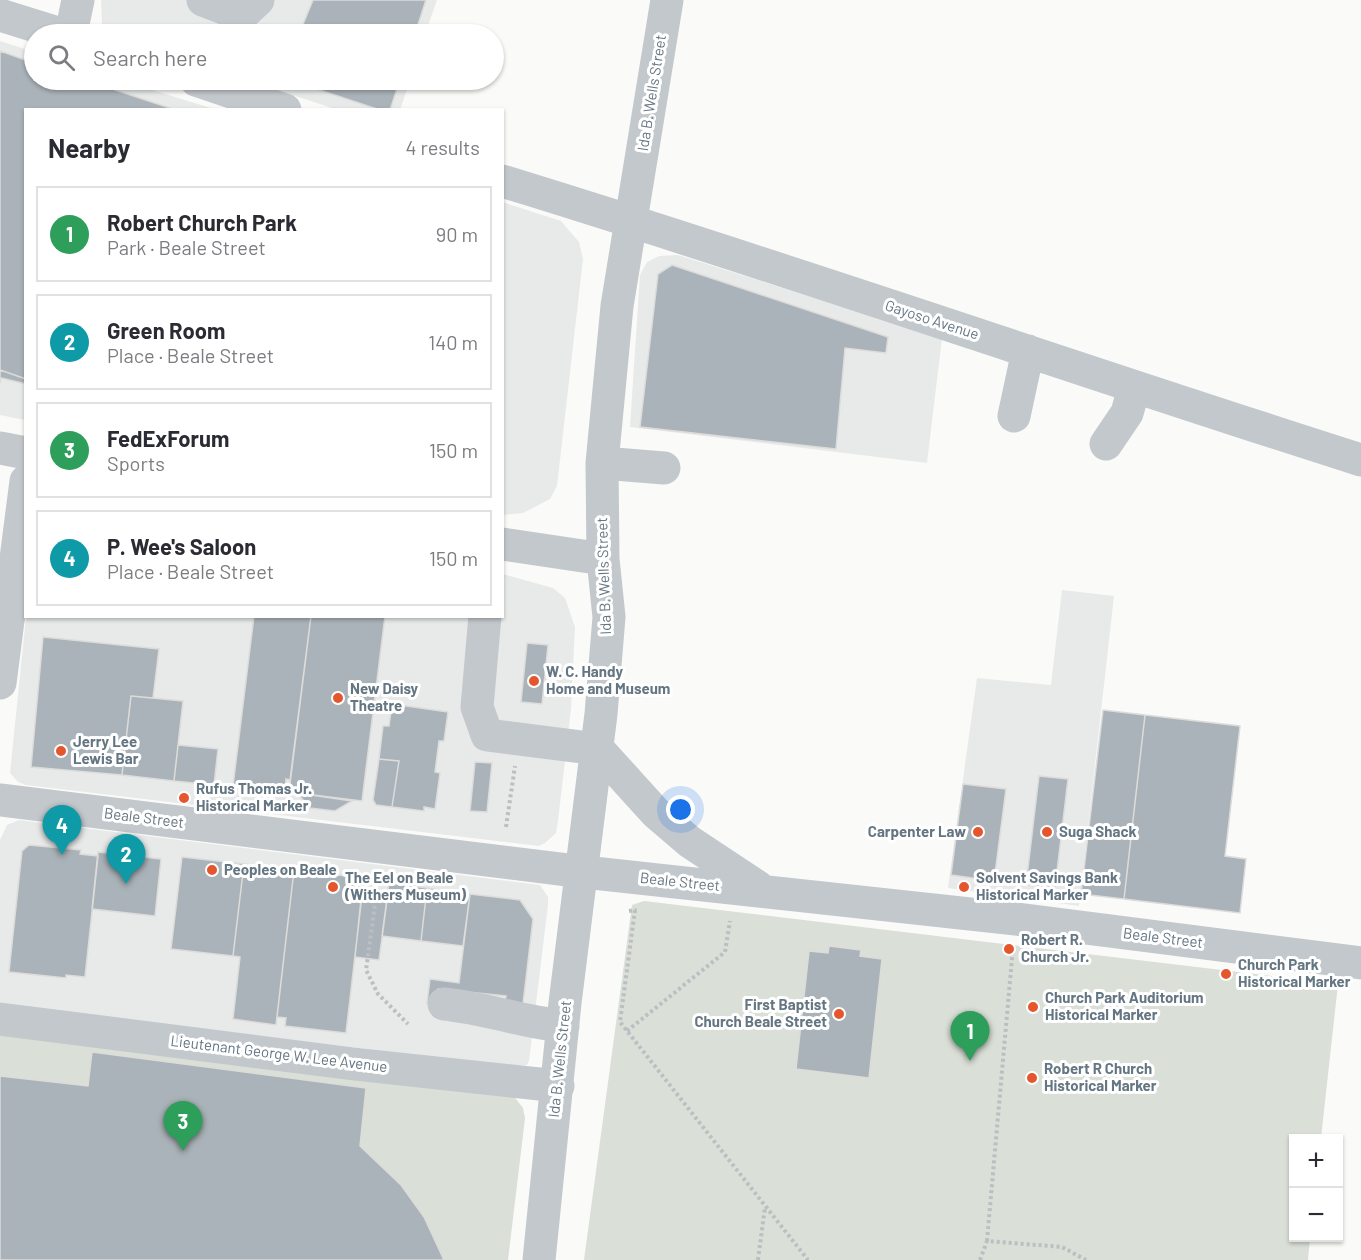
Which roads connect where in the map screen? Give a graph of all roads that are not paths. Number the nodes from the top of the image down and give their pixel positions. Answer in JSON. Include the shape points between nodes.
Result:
{"nodes":[{"id":1,"x":78,"y":0,"type":"edge"},
{"id":2,"x":203,"y":0,"type":"edge"},
{"id":3,"x":258,"y":0,"type":"edge"},
{"id":4,"x":667,"y":0,"type":"edge"},
{"id":5,"x":0,"y":15,"type":"edge"},
{"id":6,"x":29,"y":24,"type":"edge"},
{"id":7,"x":73,"y":24,"type":"edge"},
{"id":8,"x":226,"y":90,"type":"edge"},
{"id":9,"x":279,"y":108,"type":"edge"},
{"id":10,"x":504,"y":182,"type":"edge"},
{"id":11,"x":631,"y":220,"type":"junction"},
{"id":12,"x":1028,"y":351,"type":"junction"},
{"id":13,"x":1134,"y":388,"type":"junction"},
{"id":14,"x":1014,"y":416,"type":"dead end"},
{"id":15,"x":1106,"y":444,"type":"dead end"},
{"id":16,"x":0,"y":448,"type":"edge"},
{"id":17,"x":24,"y":453,"type":"edge"},
{"id":18,"x":1361,"y":460,"type":"edge"},
{"id":19,"x":602,"y":463,"type":"junction"},
{"id":20,"x":664,"y":468,"type":"dead end"},
{"id":21,"x":24,"y":486,"type":"edge"},
{"id":22,"x":9,"y":522,"type":"edge"},
{"id":23,"x":504,"y":544,"type":"edge"},
{"id":24,"x":603,"y":559,"type":"junction"},
{"id":25,"x":485,"y":618,"type":"edge"},
{"id":26,"x":0,"y":682,"type":"edge"},
{"id":27,"x":598,"y":749,"type":"junction"},
{"id":28,"x":0,"y":800,"type":"edge"},
{"id":29,"x":584,"y":872,"type":"junction"},
{"id":30,"x":762,"y":890,"type":"junction"},
{"id":31,"x":1361,"y":963,"type":"edge"},
{"id":32,"x":444,"y":1004,"type":"dead end"},
{"id":33,"x":0,"y":1019,"type":"edge"},
{"id":34,"x":563,"y":1026,"type":"junction"},
{"id":35,"x":558,"y":1086,"type":"junction"},
{"id":36,"x":539,"y":1260,"type":"edge"}],
"edges":[{"from":1,"to":7,"type":"street"},
{"from":2,"to":3,"type":"street","via":[[242,15]]},
{"from":4,"to":11,"type":"street","name":"Ida B. Wells Street"},
{"from":5,"to":6,"type":"street"},
{"from":8,"to":9,"type":"street"},
{"from":10,"to":11,"type":"street","name":"Gayoso Avenue"},
{"from":11,"to":12,"type":"street","name":"Gayoso Avenue"},
{"from":11,"to":19,"type":"street","name":"Ida B. Wells Street","via":[[616,306]]},
{"from":12,"to":13,"type":"street","name":"Gayoso Avenue"},
{"from":12,"to":14,"type":"street"},
{"from":13,"to":15,"type":"street","via":[[1127,413]]},
{"from":13,"to":18,"type":"street","name":"Gayoso Avenue"},
{"from":16,"to":17,"type":"street"},
{"from":19,"to":20,"type":"street"},
{"from":19,"to":24,"type":"street","name":"Ida B. Wells Street"},
{"from":21,"to":22,"type":"street"},
{"from":22,"to":26,"type":"street"},
{"from":23,"to":24,"type":"street"},
{"from":24,"to":27,"type":"street","name":"Ida B. Wells Street","via":[[609,617]]},
{"from":25,"to":27,"type":"street","via":[[477,707],[487,735]]},
{"from":27,"to":29,"type":"street","name":"Ida B. Wells Street"},
{"from":27,"to":30,"type":"street","via":[[656,813],[690,842]]},
{"from":28,"to":29,"type":"street","name":"Beale Street"},
{"from":29,"to":30,"type":"street","name":"Beale Street"},
{"from":29,"to":34,"type":"street","name":"Ida B. Wells Street"},
{"from":30,"to":31,"type":"street","name":"Beale Street"},
{"from":32,"to":34,"type":"street","via":[[478,1007],[528,1023]]},
{"from":33,"to":35,"type":"street","name":"Lieutenant George W. Lee Avenue"},
{"from":34,"to":35,"type":"street","name":"Ida B. Wells Street"},
{"from":35,"to":36,"type":"street","name":"Ida B. Wells Street"}]}
